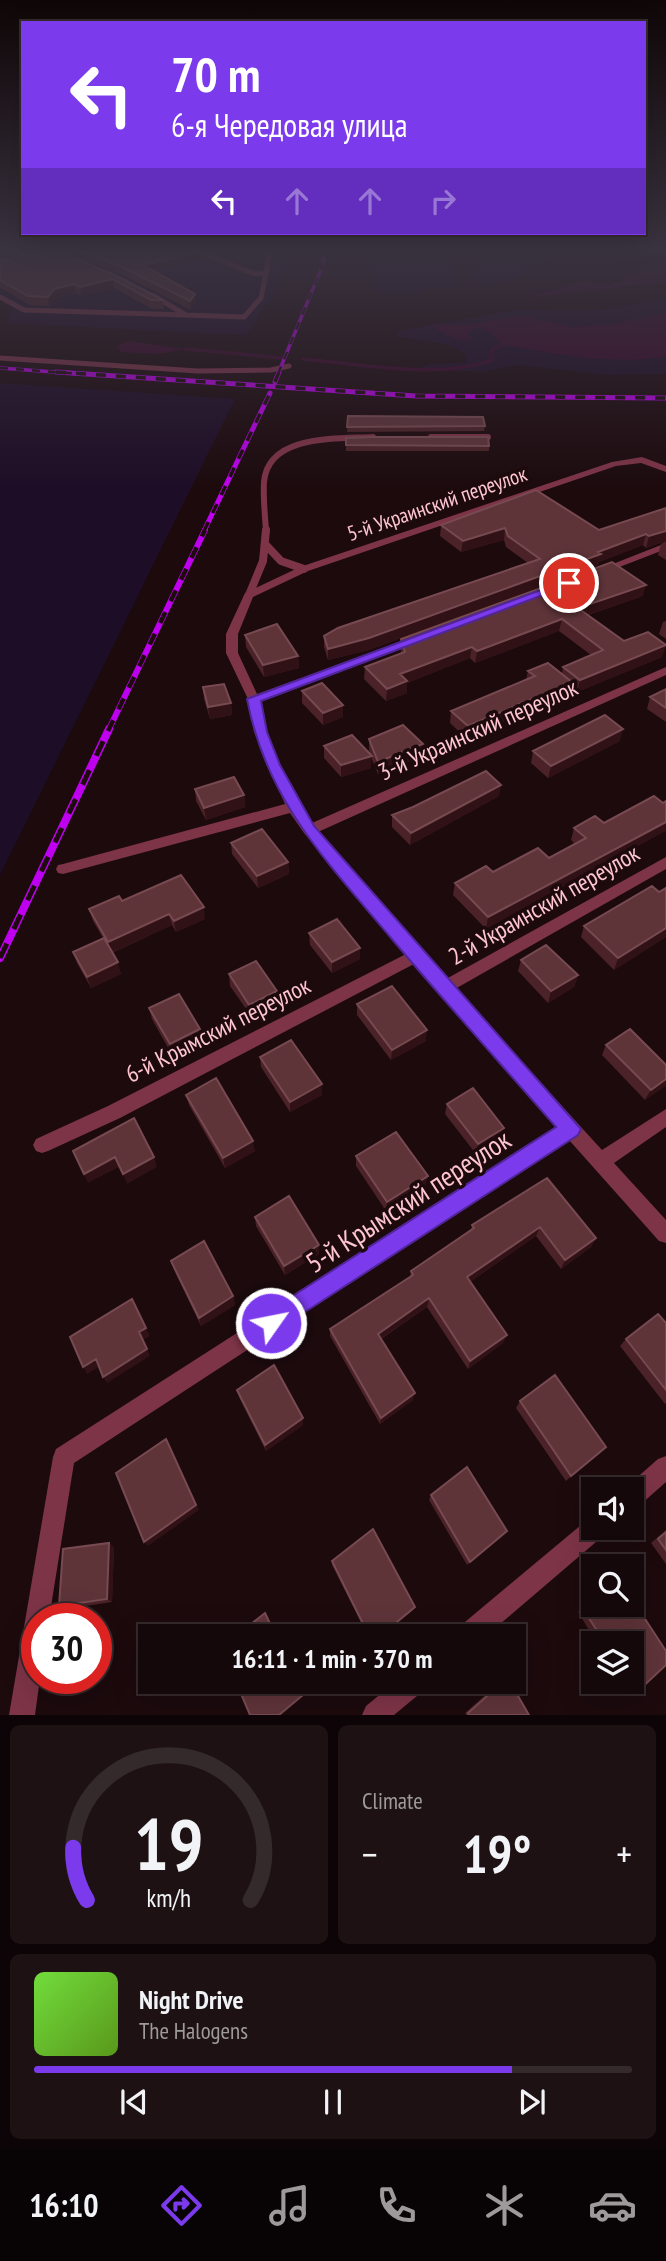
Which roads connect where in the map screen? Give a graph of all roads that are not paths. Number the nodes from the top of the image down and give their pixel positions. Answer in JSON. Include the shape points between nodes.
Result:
{"nodes":[{"id":1,"x":0,"y":358,"type":"edge"},
{"id":2,"x":289,"y":366,"type":"dead end"},
{"id":3,"x":381,"y":437,"type":"edge"},
{"id":4,"x":421,"y":437,"type":"edge"},
{"id":5,"x":488,"y":437,"type":"edge"},
{"id":6,"x":666,"y":469,"type":"edge"},
{"id":7,"x":265,"y":544,"type":"junction"},
{"id":8,"x":666,"y":546,"type":"edge"},
{"id":9,"x":304,"y":569,"type":"junction"},
{"id":10,"x":594,"y":574,"type":"edge"},
{"id":11,"x":249,"y":595,"type":"junction"},
{"id":12,"x":432,"y":634,"type":"edge"},
{"id":13,"x":666,"y":671,"type":"edge"},
{"id":14,"x":254,"y":699,"type":"junction"},
{"id":15,"x":293,"y":807,"type":"junction"},
{"id":16,"x":309,"y":830,"type":"junction"},
{"id":17,"x":666,"y":862,"type":"edge"},
{"id":18,"x":63,"y":869,"type":"dead end"},
{"id":19,"x":416,"y":956,"type":"junction"},
{"id":20,"x":444,"y":988,"type":"junction"},
{"id":21,"x":666,"y":1117,"type":"edge"},
{"id":22,"x":571,"y":1129,"type":"junction"},
{"id":23,"x":41,"y":1145,"type":"dead end"},
{"id":24,"x":602,"y":1160,"type":"junction"},
{"id":25,"x":666,"y":1234,"type":"edge"},
{"id":26,"x":666,"y":1467,"type":"edge"},
{"id":27,"x":644,"y":1486,"type":"edge"},
{"id":28,"x":581,"y":1540,"type":"edge"},
{"id":29,"x":40,"y":1603,"type":"edge"},
{"id":30,"x":482,"y":1624,"type":"edge"},
{"id":31,"x":25,"y":1694,"type":"edge"},
{"id":32,"x":400,"y":1694,"type":"edge"},
{"id":33,"x":22,"y":1715,"type":"edge"},
{"id":34,"x":375,"y":1715,"type":"edge"}],
"edges":[{"from":1,"to":2,"type":"lane","via":[[237,371]]},
{"from":3,"to":7,"type":"lane","via":[[318,440],[272,455],[264,466],[262,481]]},
{"from":4,"to":5,"type":"lane"},
{"from":6,"to":9,"type":"street","name":"5-й Украинский переулок","via":[[642,460],[615,464]]},
{"from":7,"to":9,"type":"lane","via":[[286,565]]},
{"from":7,"to":11,"type":"lane"},
{"from":8,"to":10,"type":"street"},
{"from":9,"to":11,"type":"street","name":"5-й Украинский переулок"},
{"from":11,"to":14,"type":"street","via":[[232,634],[232,653]]},
{"from":12,"to":14,"type":"street"},
{"from":13,"to":16,"type":"street","name":"3-й Украинский переулок"},
{"from":14,"to":15,"type":"street","via":[[260,732]]},
{"from":15,"to":16,"type":"street"},
{"from":15,"to":18,"type":"street"},
{"from":16,"to":19,"type":"street"},
{"from":17,"to":20,"type":"street","name":"2-й Украинский переулок"},
{"from":19,"to":20,"type":"street"},
{"from":19,"to":23,"type":"street","name":"6-й Крымский переулок"},
{"from":20,"to":22,"type":"street"},
{"from":21,"to":24,"type":"street"},
{"from":22,"to":24,"type":"street"},
{"from":22,"to":29,"type":"street","name":"5-й Крымский переулок","via":[[64,1457]]},
{"from":24,"to":25,"type":"street"},
{"from":26,"to":27,"type":"street"},
{"from":28,"to":30,"type":"street"},
{"from":31,"to":33,"type":"street"},
{"from":32,"to":34,"type":"street"}]}
